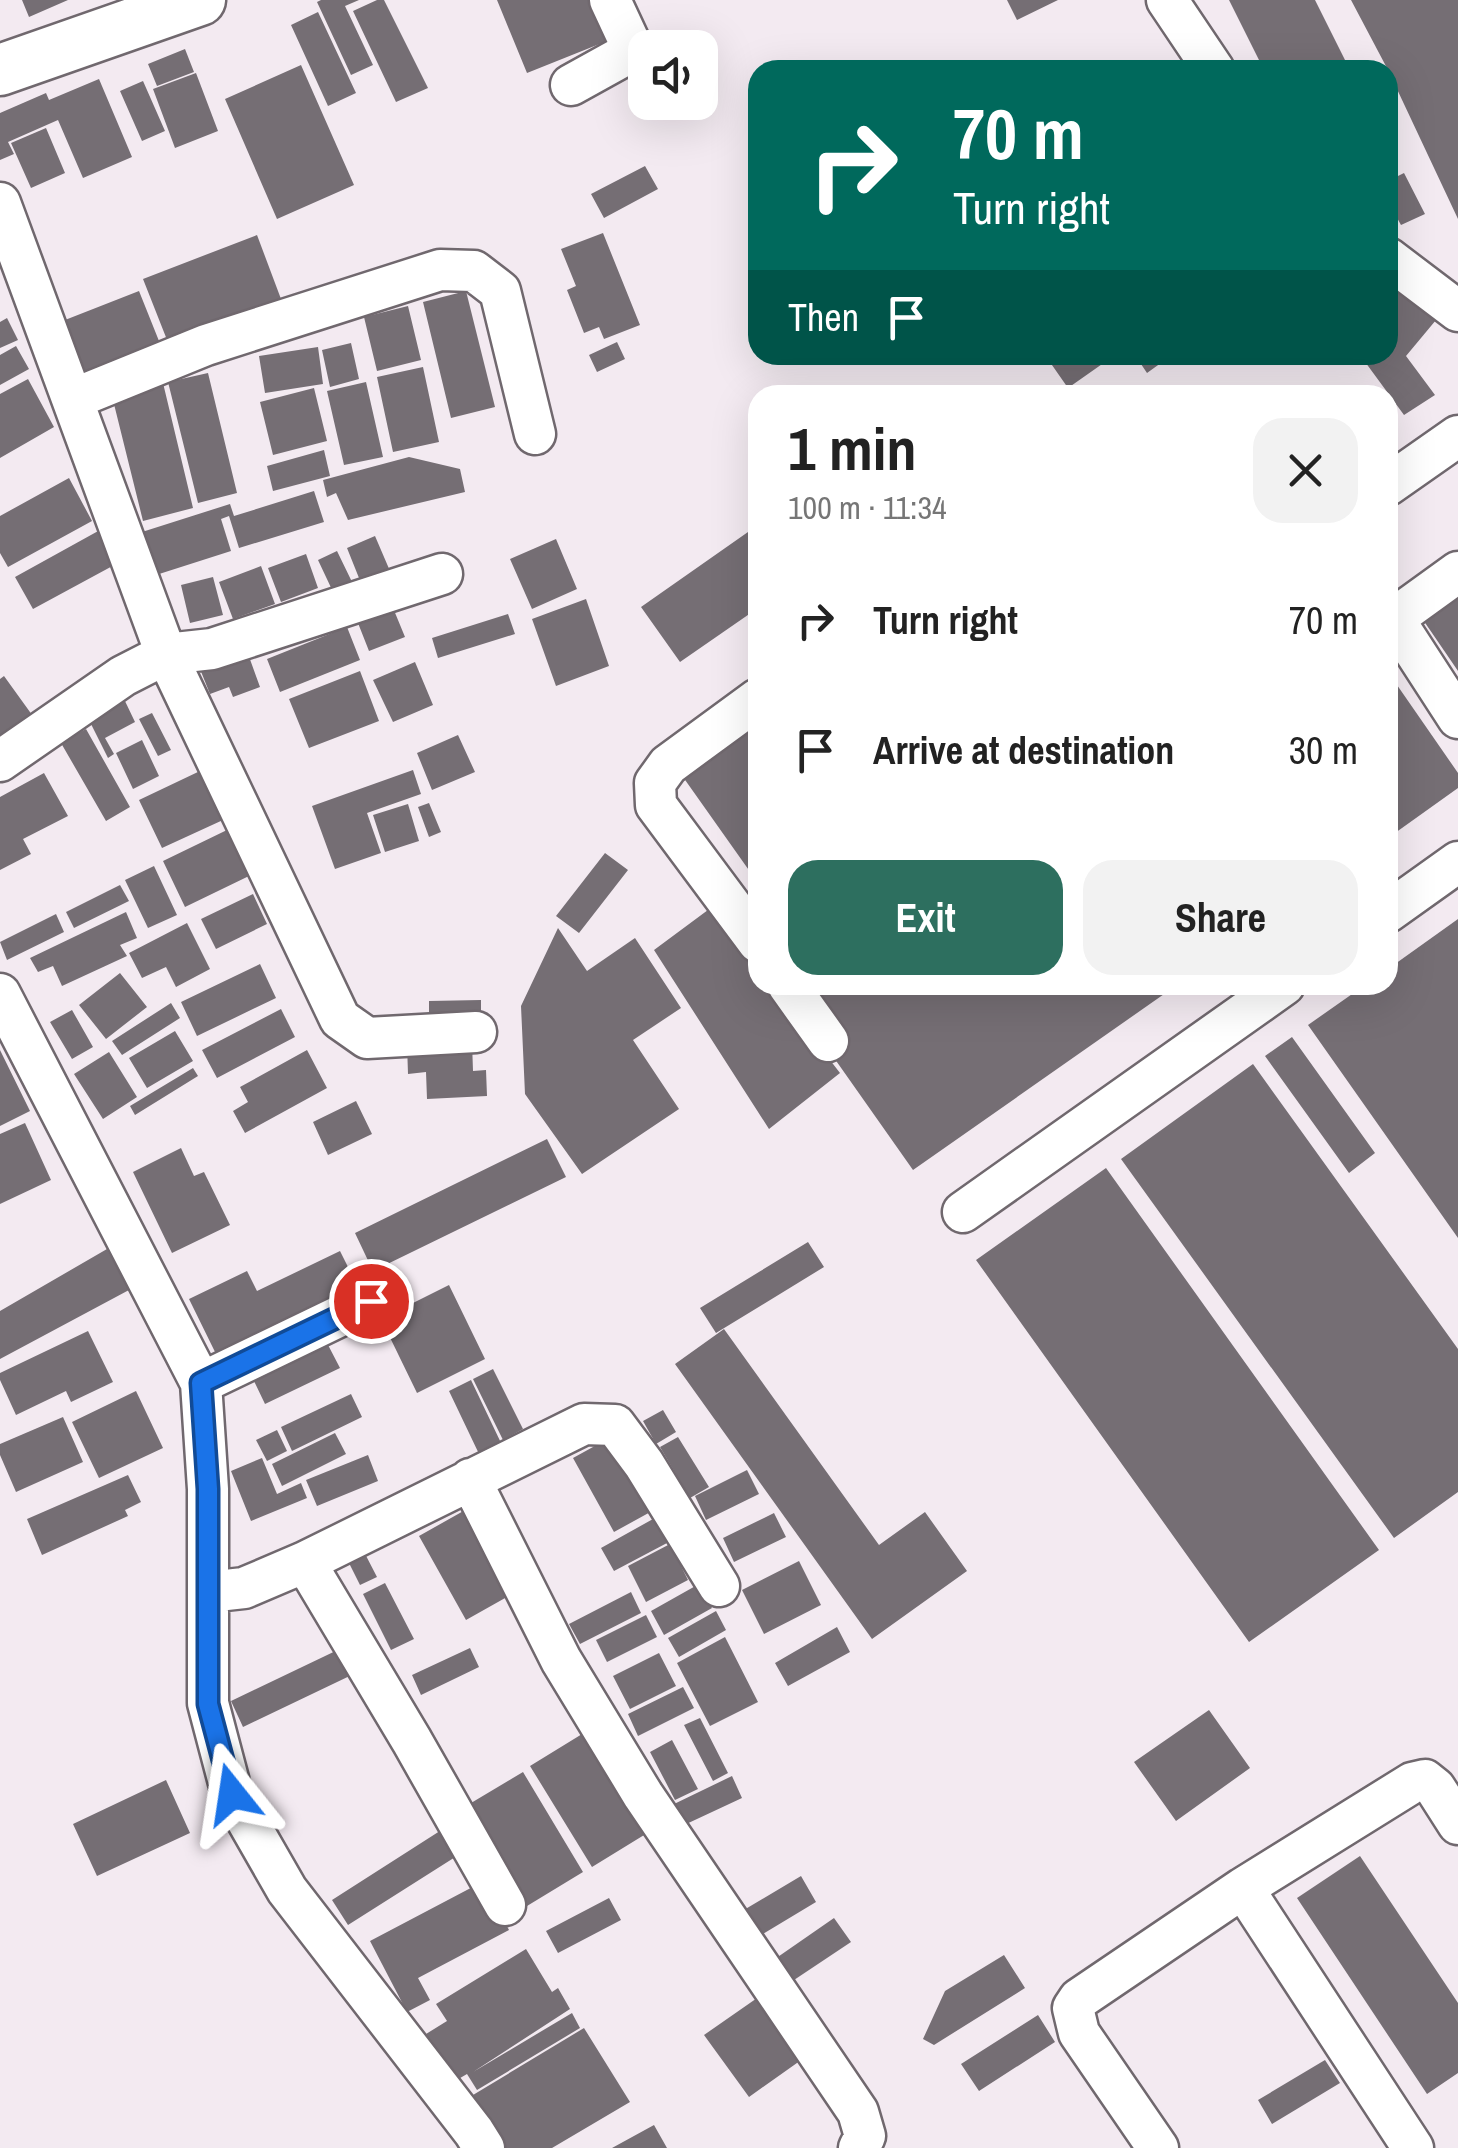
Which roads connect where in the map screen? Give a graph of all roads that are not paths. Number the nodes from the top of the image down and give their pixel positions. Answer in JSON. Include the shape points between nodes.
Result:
{"nodes":[{"id":1,"x":200,"y":0,"type":"edge"},
{"id":2,"x":610,"y":0,"type":"edge"},
{"id":3,"x":1167,"y":0,"type":"edge"},
{"id":4,"x":1207,"y":60,"type":"edge"},
{"id":5,"x":0,"y":70,"type":"edge"},
{"id":6,"x":571,"y":85,"type":"dead end"},
{"id":7,"x":0,"y":203,"type":"edge"},
{"id":8,"x":1398,"y":266,"type":"edge"},
{"id":9,"x":1458,"y":311,"type":"edge"},
{"id":10,"x":73,"y":399,"type":"junction"},
{"id":11,"x":535,"y":434,"type":"dead end"},
{"id":12,"x":1458,"y":436,"type":"edge"},
{"id":13,"x":1398,"y":478,"type":"edge"},
{"id":14,"x":1458,"y":572,"type":"edge"},
{"id":15,"x":442,"y":574,"type":"dead end"},
{"id":16,"x":1398,"y":610,"type":"edge"},
{"id":17,"x":1398,"y":627,"type":"edge"},
{"id":18,"x":166,"y":654,"type":"junction"},
{"id":19,"x":748,"y":706,"type":"edge"},
{"id":20,"x":1458,"y":718,"type":"edge"},
{"id":21,"x":0,"y":762,"type":"edge"},
{"id":22,"x":1458,"y":862,"type":"edge"},
{"id":23,"x":1398,"y":905,"type":"edge"},
{"id":24,"x":748,"y":929,"type":"edge"},
{"id":25,"x":795,"y":995,"type":"edge"},
{"id":26,"x":1270,"y":995,"type":"edge"},
{"id":27,"x":3,"y":1006,"type":"edge"},
{"id":28,"x":476,"y":1032,"type":"dead end"},
{"id":29,"x":828,"y":1041,"type":"dead end"},
{"id":30,"x":963,"y":1212,"type":"dead end"},
{"id":31,"x":371,"y":1301,"type":"dead end"},
{"id":32,"x":201,"y":1383,"type":"junction"},
{"id":33,"x":470,"y":1479,"type":"junction"},
{"id":34,"x":305,"y":1562,"type":"junction"},
{"id":35,"x":719,"y":1586,"type":"dead end"},
{"id":36,"x":208,"y":1592,"type":"junction"},
{"id":37,"x":1458,"y":1824,"type":"edge"},
{"id":38,"x":1243,"y":1888,"type":"junction"},
{"id":39,"x":505,"y":1905,"type":"dead end"},
{"id":40,"x":484,"y":2148,"type":"edge"},
{"id":41,"x":860,"y":2148,"type":"edge"},
{"id":42,"x":1158,"y":2148,"type":"edge"},
{"id":43,"x":1413,"y":2148,"type":"edge"}],
"edges":[{"from":1,"to":5,"type":"main road"},
{"from":2,"to":6,"type":"street","via":[[630,43],[627,54]]},
{"from":3,"to":4,"type":"street"},
{"from":7,"to":10,"type":"street"},
{"from":8,"to":9,"type":"street"},
{"from":10,"to":11,"type":"street","via":[[206,346],[440,270],[474,271],[500,291]]},
{"from":10,"to":18,"type":"street"},
{"from":12,"to":13,"type":"street"},
{"from":14,"to":16,"type":"street"},
{"from":15,"to":18,"type":"street","via":[[212,649]]},
{"from":17,"to":20,"type":"street"},
{"from":18,"to":21,"type":"street","via":[[123,676]]},
{"from":18,"to":28,"type":"street","via":[[340,1020],[368,1038]]},
{"from":19,"to":24,"type":"street","via":[[668,765],[655,783],[656,805]]},
{"from":22,"to":23,"type":"street"},
{"from":25,"to":29,"type":"street"},
{"from":26,"to":30,"type":"street"},
{"from":27,"to":32,"type":"street"},
{"from":31,"to":32,"type":"street"},
{"from":32,"to":36,"type":"street"},
{"from":33,"to":34,"type":"street"},
{"from":33,"to":35,"type":"street","via":[[584,1424],[615,1425]]},
{"from":33,"to":41,"type":"street","via":[[561,1660],[643,1796],[858,2112],[865,2136]]},
{"from":34,"to":36,"type":"street","via":[[244,1588]]},
{"from":34,"to":39,"type":"street"},
{"from":36,"to":40,"type":"street","via":[[208,1704],[232,1794],[287,1890]]},
{"from":37,"to":38,"type":"street","via":[[1435,1788],[1425,1780],[1412,1782]]},
{"from":38,"to":42,"type":"street","via":[[1074,2008],[1079,2033]]},
{"from":38,"to":43,"type":"street"}]}
